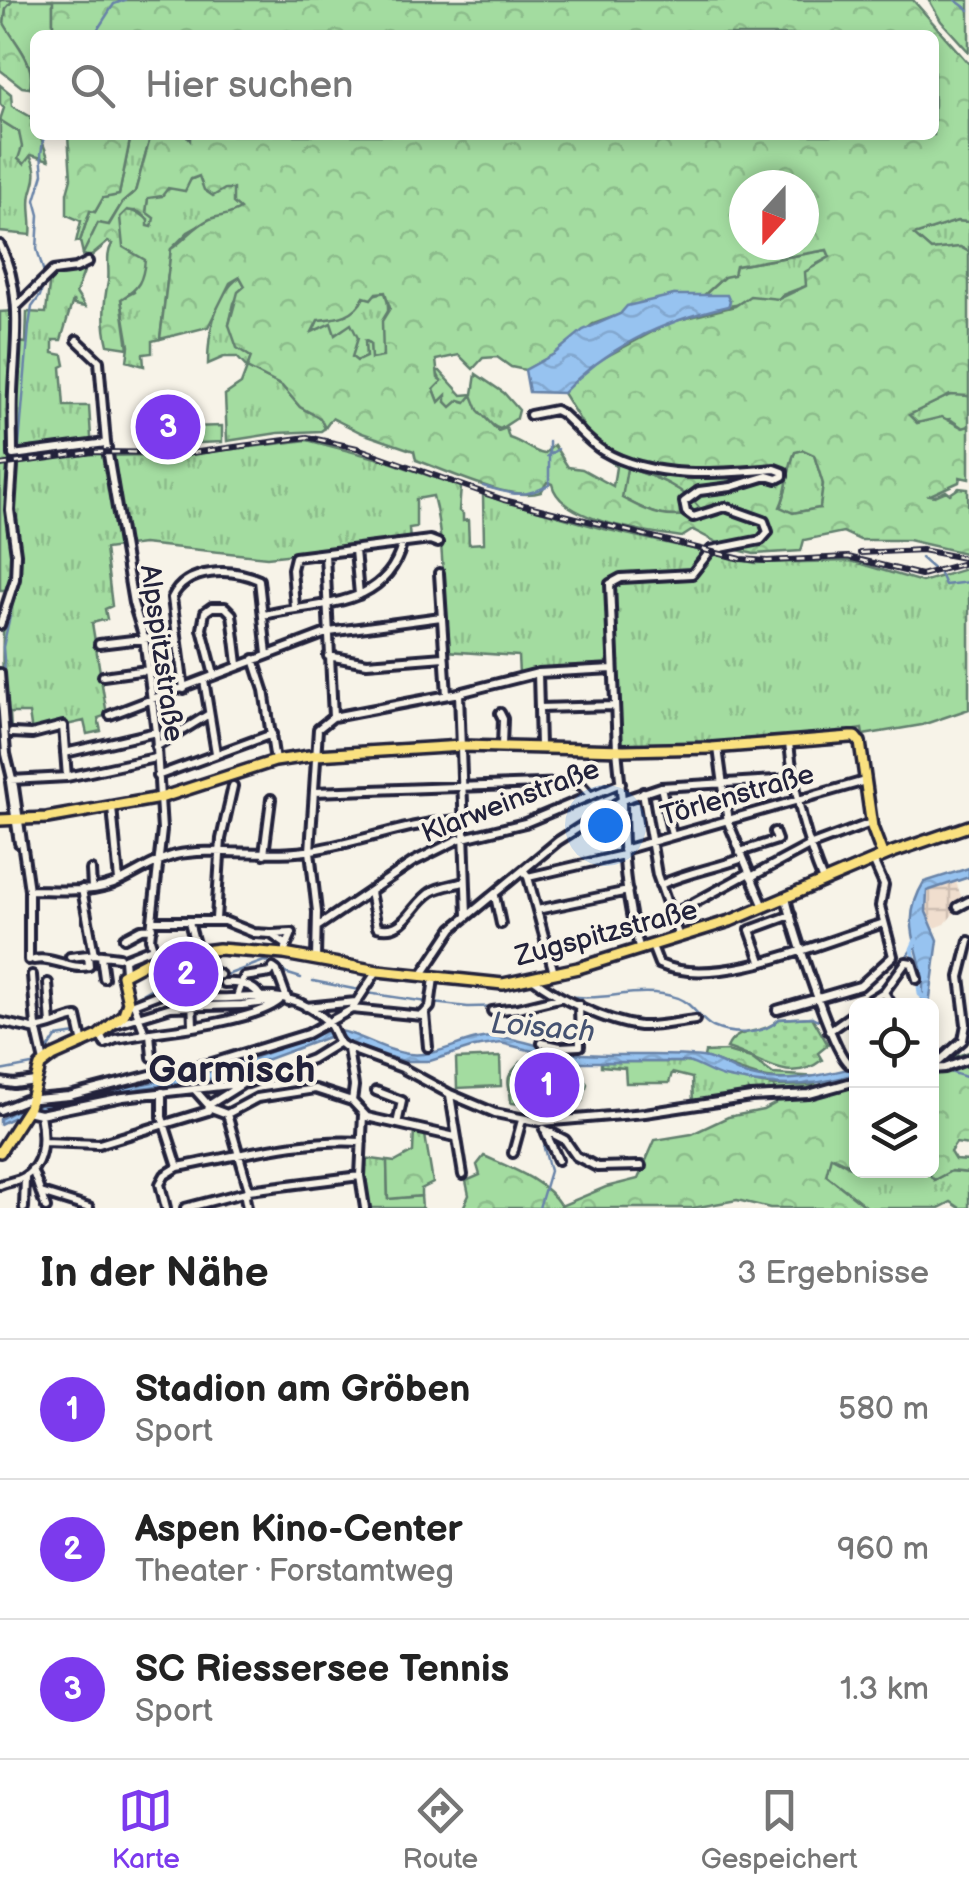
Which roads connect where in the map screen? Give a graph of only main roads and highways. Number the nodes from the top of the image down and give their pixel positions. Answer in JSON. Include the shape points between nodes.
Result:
{"nodes":[{"id":1,"x":0,"y":823,"type":"edge"},
{"id":2,"x":969,"y":826,"type":"edge"},
{"id":3,"x":878,"y":856,"type":"junction"},
{"id":4,"x":44,"y":1062,"type":"junction"},
{"id":5,"x":32,"y":1107,"type":"junction"},
{"id":6,"x":0,"y":1152,"type":"edge"}],
"edges":[{"from":1,"to":3,"type":"main road","via":[[160,800],[275,761],[316,755],[462,746],[718,747],[853,732],[860,738]]},
{"from":2,"to":3,"type":"main road","name":"Zugspitzstraße"},
{"from":3,"to":4,"type":"main road","name":"Zugspitzstraße","via":[[765,908],[680,937],[490,984],[376,971],[286,950],[198,951],[179,958],[154,952],[121,979],[128,1000],[114,1024]]},
{"from":4,"to":5,"type":"main road"},
{"from":4,"to":5,"type":"main road"},
{"from":5,"to":6,"type":"main road"}]}
